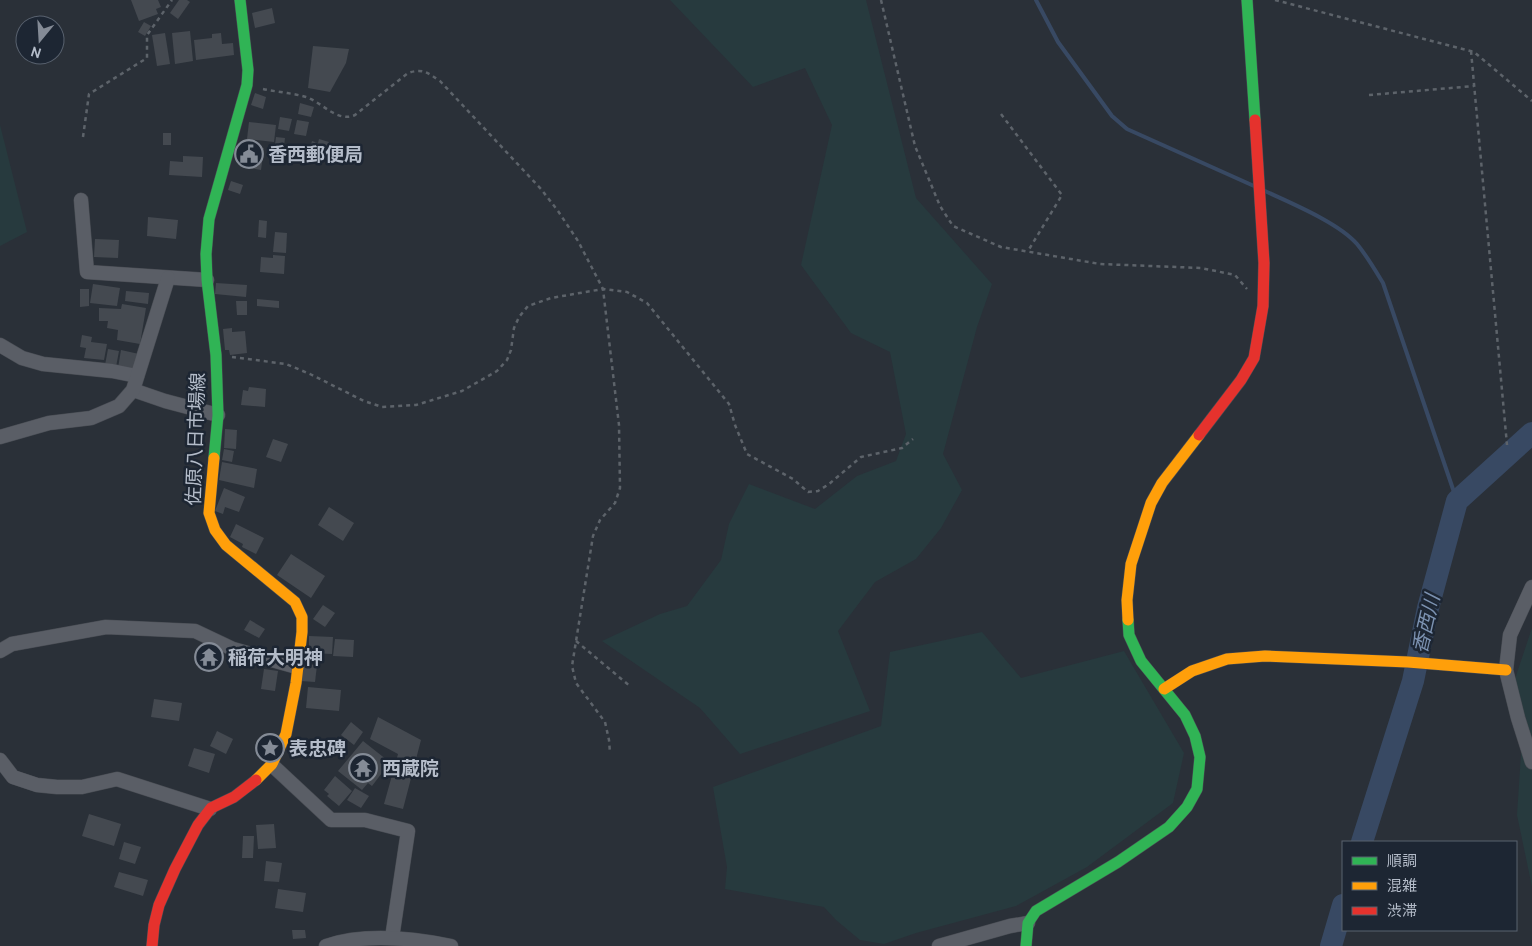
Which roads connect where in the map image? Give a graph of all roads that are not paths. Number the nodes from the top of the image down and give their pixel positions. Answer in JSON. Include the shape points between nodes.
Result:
{"nodes":[{"id":1,"x":240,"y":0,"type":"edge"},
{"id":2,"x":1247,"y":0,"type":"edge"},
{"id":3,"x":81,"y":200,"type":"dead end"},
{"id":4,"x":168,"y":278,"type":"junction"},
{"id":5,"x":207,"y":280,"type":"junction"},
{"id":6,"x":0,"y":345,"type":"edge"},
{"id":7,"x":137,"y":376,"type":"junction"},
{"id":8,"x":133,"y":390,"type":"junction"},
{"id":9,"x":218,"y":415,"type":"junction"},
{"id":10,"x":0,"y":437,"type":"edge"},
{"id":11,"x":1532,"y":587,"type":"edge"},
{"id":12,"x":0,"y":651,"type":"edge"},
{"id":13,"x":297,"y":667,"type":"junction"},
{"id":14,"x":1506,"y":670,"type":"junction"},
{"id":15,"x":1164,"y":689,"type":"junction"},
{"id":16,"x":0,"y":760,"type":"edge"},
{"id":17,"x":1532,"y":762,"type":"edge"},
{"id":18,"x":272,"y":765,"type":"junction"},
{"id":19,"x":210,"y":809,"type":"junction"},
{"id":20,"x":1028,"y":923,"type":"junction"},
{"id":21,"x":392,"y":938,"type":"junction"},
{"id":22,"x":152,"y":946,"type":"edge"},
{"id":23,"x":326,"y":946,"type":"edge"},
{"id":24,"x":451,"y":946,"type":"edge"},
{"id":25,"x":939,"y":946,"type":"edge"},
{"id":26,"x":1026,"y":946,"type":"edge"}],
"edges":[{"from":1,"to":5,"type":"street","name":"佐原八日市場線","via":[[247,85],[209,219]]},
{"from":2,"to":15,"type":"street","via":[[1264,263],[1263,306],[1254,358],[1241,380],[1162,483],[1151,503],[1131,564],[1127,600],[1129,636],[1141,661]]},
{"from":3,"to":4,"type":"street","via":[[87,272]]},
{"from":4,"to":5,"type":"street"},
{"from":4,"to":7,"type":"street"},
{"from":5,"to":9,"type":"street","name":"佐原八日市場線","via":[[216,355]]},
{"from":6,"to":7,"type":"street","via":[[22,358],[43,364],[112,370]]},
{"from":7,"to":8,"type":"street"},
{"from":8,"to":9,"type":"street"},
{"from":8,"to":10,"type":"street","via":[[118,406],[91,418],[49,422]]},
{"from":9,"to":13,"type":"street","name":"佐原八日市場線","via":[[209,513],[212,526],[226,545],[287,594],[300,609],[302,632]]},
{"from":11,"to":14,"type":"street","via":[[1510,635]]},
{"from":12,"to":13,"type":"street","via":[[12,644],[106,627],[195,631],[233,650]]},
{"from":13,"to":18,"type":"street","name":"佐原八日市場線","via":[[291,722]]},
{"from":14,"to":15,"type":"street","via":[[1265,656],[1227,659],[1192,671]]},
{"from":14,"to":17,"type":"street"},
{"from":15,"to":20,"type":"street","via":[[1185,715],[1200,757],[1197,789],[1187,807],[1169,828],[1036,911]]},
{"from":16,"to":19,"type":"street","via":[[13,777],[37,785],[82,787],[117,779]]},
{"from":18,"to":19,"type":"street","name":"佐原八日市場線","via":[[229,800]]},
{"from":18,"to":21,"type":"street","via":[[331,820],[365,820],[408,831]]},
{"from":19,"to":22,"type":"street","name":"佐原八日市場線","via":[[189,841],[159,906]]},
{"from":20,"to":25,"type":"street"},
{"from":20,"to":26,"type":"street"},
{"from":21,"to":23,"type":"street"},
{"from":21,"to":24,"type":"street"}]}
